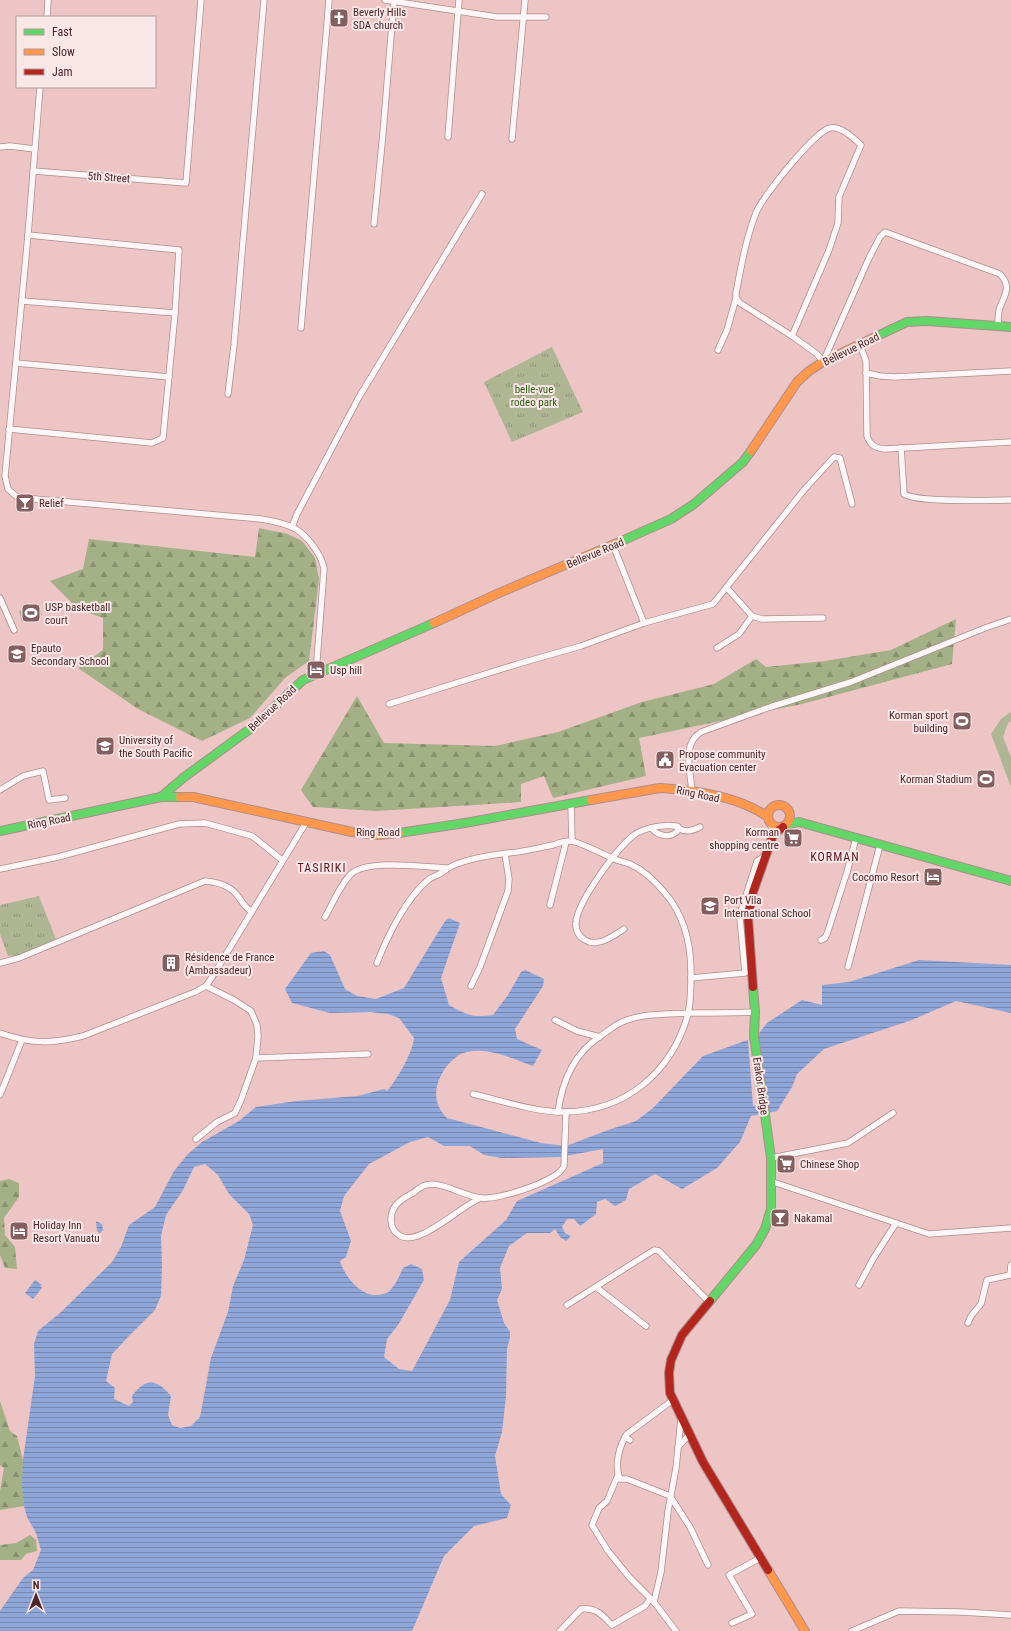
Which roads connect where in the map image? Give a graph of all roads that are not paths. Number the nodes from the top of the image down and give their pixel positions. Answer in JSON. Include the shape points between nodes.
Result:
{"nodes":[{"id":1,"x":48,"y":0,"type":"edge"},
{"id":2,"x":201,"y":0,"type":"edge"},
{"id":3,"x":264,"y":0,"type":"edge"},
{"id":4,"x":329,"y":0,"type":"edge"},
{"id":5,"x":385,"y":0,"type":"edge"},
{"id":6,"x":393,"y":0,"type":"edge"},
{"id":7,"x":459,"y":0,"type":"edge"},
{"id":8,"x":525,"y":0,"type":"edge"},
{"id":9,"x":458,"y":11,"type":"junction"},
{"id":10,"x":47,"y":16,"type":"edge"},
{"id":11,"x":546,"y":17,"type":"dead end"},
{"id":12,"x":522,"y":18,"type":"junction"},
{"id":13,"x":40,"y":88,"type":"edge"},
{"id":14,"x":448,"y":137,"type":"dead end"},
{"id":15,"x":512,"y":139,"type":"dead end"},
{"id":16,"x":0,"y":147,"type":"edge"},
{"id":17,"x":35,"y":149,"type":"junction"},
{"id":18,"x":33,"y":171,"type":"junction"},
{"id":19,"x":482,"y":194,"type":"dead end"},
{"id":20,"x":374,"y":224,"type":"dead end"},
{"id":21,"x":28,"y":235,"type":"junction"},
{"id":22,"x":736,"y":298,"type":"junction"},
{"id":23,"x":22,"y":301,"type":"junction"},
{"id":24,"x":175,"y":313,"type":"junction"},
{"id":25,"x":998,"y":326,"type":"junction"},
{"id":26,"x":1011,"y":327,"type":"edge"},
{"id":27,"x":301,"y":328,"type":"dead end"},
{"id":28,"x":792,"y":336,"type":"junction"},
{"id":29,"x":860,"y":345,"type":"junction"},
{"id":30,"x":718,"y":350,"type":"dead end"},
{"id":31,"x":823,"y":362,"type":"junction"},
{"id":32,"x":16,"y":363,"type":"junction"},
{"id":33,"x":1011,"y":371,"type":"edge"},
{"id":34,"x":866,"y":373,"type":"junction"},
{"id":35,"x":169,"y":377,"type":"junction"},
{"id":36,"x":228,"y":394,"type":"dead end"},
{"id":37,"x":9,"y":429,"type":"junction"},
{"id":38,"x":1011,"y":442,"type":"edge"},
{"id":39,"x":901,"y":448,"type":"junction"},
{"id":40,"x":1011,"y":500,"type":"edge"},
{"id":41,"x":852,"y":504,"type":"dead end"},
{"id":42,"x":292,"y":527,"type":"junction"},
{"id":43,"x":613,"y":545,"type":"junction"},
{"id":44,"x":727,"y":588,"type":"junction"},
{"id":45,"x":0,"y":598,"type":"edge"},
{"id":46,"x":752,"y":616,"type":"junction"},
{"id":47,"x":823,"y":618,"type":"dead end"},
{"id":48,"x":1011,"y":619,"type":"edge"},
{"id":49,"x":644,"y":623,"type":"junction"},
{"id":50,"x":14,"y":630,"type":"dead end"},
{"id":51,"x":717,"y":648,"type":"dead end"},
{"id":52,"x":316,"y":673,"type":"junction"},
{"id":53,"x":388,"y":704,"type":"dead end"},
{"id":54,"x":0,"y":790,"type":"edge"},
{"id":55,"x":692,"y":792,"type":"junction"},
{"id":56,"x":161,"y":797,"type":"junction"},
{"id":57,"x":65,"y":798,"type":"dead end"},
{"id":58,"x":571,"y":805,"type":"junction"},
{"id":59,"x":772,"y":808,"type":"junction"},
{"id":60,"x":757,"y":809,"type":"junction"},
{"id":61,"x":790,"y":813,"type":"junction"},
{"id":62,"x":307,"y":821,"type":"junction"},
{"id":63,"x":770,"y":821,"type":"junction"},
{"id":64,"x":798,"y":822,"type":"junction"},
{"id":65,"x":784,"y":826,"type":"junction"},
{"id":66,"x":700,"y":827,"type":"dead end"},
{"id":67,"x":651,"y":828,"type":"junction"},
{"id":68,"x":679,"y":829,"type":"junction"},
{"id":69,"x":0,"y":831,"type":"edge"},
{"id":70,"x":773,"y":835,"type":"junction"},
{"id":71,"x":856,"y":838,"type":"junction"},
{"id":72,"x":569,"y":841,"type":"junction"},
{"id":73,"x":880,"y":845,"type":"junction"},
{"id":74,"x":505,"y":854,"type":"junction"},
{"id":75,"x":614,"y":859,"type":"junction"},
{"id":76,"x":282,"y":860,"type":"junction"},
{"id":77,"x":447,"y":868,"type":"junction"},
{"id":78,"x":0,"y":869,"type":"edge"},
{"id":79,"x":1011,"y":881,"type":"edge"},
{"id":80,"x":550,"y":905,"type":"dead end"},
{"id":81,"x":251,"y":911,"type":"junction"},
{"id":82,"x":325,"y":916,"type":"dead end"},
{"id":83,"x":624,"y":929,"type":"dead end"},
{"id":84,"x":821,"y":940,"type":"dead end"},
{"id":85,"x":0,"y":963,"type":"edge"},
{"id":86,"x":378,"y":963,"type":"dead end"},
{"id":87,"x":748,"y":967,"type":"junction"},
{"id":88,"x":848,"y":967,"type":"dead end"},
{"id":89,"x":691,"y":978,"type":"junction"},
{"id":90,"x":206,"y":986,"type":"junction"},
{"id":91,"x":471,"y":986,"type":"dead end"},
{"id":92,"x":755,"y":1012,"type":"junction"},
{"id":93,"x":688,"y":1013,"type":"junction"},
{"id":94,"x":555,"y":1020,"type":"dead end"},
{"id":95,"x":0,"y":1033,"type":"edge"},
{"id":96,"x":600,"y":1037,"type":"junction"},
{"id":97,"x":22,"y":1040,"type":"junction"},
{"id":98,"x":368,"y":1054,"type":"dead end"},
{"id":99,"x":256,"y":1058,"type":"junction"},
{"id":100,"x":0,"y":1094,"type":"edge"},
{"id":101,"x":473,"y":1094,"type":"dead end"},
{"id":102,"x":558,"y":1112,"type":"junction"},
{"id":103,"x":566,"y":1112,"type":"junction"},
{"id":104,"x":893,"y":1113,"type":"dead end"},
{"id":105,"x":196,"y":1139,"type":"dead end"},
{"id":106,"x":771,"y":1158,"type":"junction"},
{"id":107,"x":770,"y":1181,"type":"junction"},
{"id":108,"x":481,"y":1198,"type":"junction"},
{"id":109,"x":896,"y":1223,"type":"junction"},
{"id":110,"x":1011,"y":1228,"type":"edge"},
{"id":111,"x":1011,"y":1265,"type":"edge"},
{"id":112,"x":859,"y":1285,"type":"dead end"},
{"id":113,"x":596,"y":1287,"type":"junction"},
{"id":114,"x":709,"y":1302,"type":"junction"},
{"id":115,"x":567,"y":1305,"type":"dead end"},
{"id":116,"x":968,"y":1324,"type":"dead end"},
{"id":117,"x":646,"y":1326,"type":"dead end"},
{"id":118,"x":673,"y":1400,"type":"junction"},
{"id":119,"x":682,"y":1419,"type":"junction"},
{"id":120,"x":689,"y":1435,"type":"junction"},
{"id":121,"x":678,"y":1447,"type":"junction"},
{"id":122,"x":618,"y":1475,"type":"junction"},
{"id":123,"x":670,"y":1496,"type":"junction"},
{"id":124,"x":760,"y":1558,"type":"junction"},
{"id":125,"x":708,"y":1565,"type":"dead end"},
{"id":126,"x":652,"y":1601,"type":"junction"},
{"id":127,"x":1011,"y":1615,"type":"edge"},
{"id":128,"x":732,"y":1623,"type":"dead end"},
{"id":129,"x":560,"y":1631,"type":"edge"},
{"id":130,"x":676,"y":1631,"type":"edge"},
{"id":131,"x":806,"y":1631,"type":"edge"},
{"id":132,"x":852,"y":1631,"type":"edge"}],
"edges":[{"from":1,"to":10,"type":"street"},
{"from":2,"to":18,"type":"street","name":"5th Street","via":[[186,183]]},
{"from":3,"to":36,"type":"street"},
{"from":4,"to":27,"type":"street"},
{"from":5,"to":6,"type":"street"},
{"from":6,"to":9,"type":"street"},
{"from":6,"to":20,"type":"street"},
{"from":7,"to":9,"type":"street"},
{"from":8,"to":12,"type":"street"},
{"from":9,"to":12,"type":"street"},
{"from":9,"to":14,"type":"street"},
{"from":11,"to":12,"type":"street"},
{"from":12,"to":15,"type":"street"},
{"from":13,"to":17,"type":"street"},
{"from":16,"to":17,"type":"street"},
{"from":17,"to":18,"type":"street"},
{"from":18,"to":21,"type":"street"},
{"from":19,"to":42,"type":"street","via":[[359,397]]},
{"from":21,"to":23,"type":"street"},
{"from":21,"to":24,"type":"street","via":[[178,250]]},
{"from":22,"to":28,"type":"street"},
{"from":22,"to":28,"type":"street","via":[[746,245],[763,198],[821,133],[829,128],[845,132],[861,145],[839,197],[838,223],[829,250]]},
{"from":22,"to":30,"type":"street"},
{"from":23,"to":24,"type":"street"},
{"from":23,"to":32,"type":"street"},
{"from":24,"to":35,"type":"street"},
{"from":25,"to":26,"type":"street","name":"Bellevue Road"},
{"from":25,"to":29,"type":"street","name":"Bellevue Road","via":[[916,320],[906,322]]},
{"from":25,"to":31,"type":"street","via":[[1000,308],[1007,290],[1005,280],[1000,274],[885,232],[869,258]]},
{"from":28,"to":31,"type":"street","via":[[817,354]]},
{"from":29,"to":31,"type":"street","name":"Bellevue Road"},
{"from":29,"to":34,"type":"street","via":[[866,361]]},
{"from":31,"to":43,"type":"street","name":"Bellevue Road","via":[[797,382],[743,462],[694,504],[671,519]]},
{"from":32,"to":35,"type":"street"},
{"from":32,"to":37,"type":"street"},
{"from":33,"to":34,"type":"street","via":[[895,377]]},
{"from":34,"to":39,"type":"street","via":[[866,430],[869,442],[877,448]]},
{"from":35,"to":37,"type":"street","via":[[163,438],[152,443]]},
{"from":37,"to":42,"type":"street","via":[[5,483],[17,497],[261,519]]},
{"from":38,"to":39,"type":"street"},
{"from":39,"to":40,"type":"street","via":[[904,494],[907,496]]},
{"from":41,"to":44,"type":"street","via":[[840,458],[834,457],[804,490]]},
{"from":42,"to":52,"type":"street","via":[[303,535],[323,562],[324,580]]},
{"from":43,"to":49,"type":"street"},
{"from":43,"to":52,"type":"street","name":"Bellevue Road"},
{"from":44,"to":46,"type":"street"},
{"from":44,"to":49,"type":"street","via":[[714,604]]},
{"from":45,"to":50,"type":"street"},
{"from":46,"to":47,"type":"street","via":[[762,619]]},
{"from":46,"to":51,"type":"street","via":[[739,634]]},
{"from":48,"to":55,"type":"street","via":[[851,682],[701,732],[693,738],[689,750]]},
{"from":49,"to":53,"type":"street","via":[[581,646]]},
{"from":52,"to":56,"type":"street","name":"Bellevue Road","via":[[289,690],[254,726],[176,782]]},
{"from":54,"to":57,"type":"street","via":[[23,776],[43,770],[49,800]]},
{"from":55,"to":58,"type":"street","name":"Ring Road","via":[[660,788]]},
{"from":55,"to":60,"type":"street","name":"Ring Road"},
{"from":56,"to":62,"type":"street","name":"Ring Road","via":[[193,797]]},
{"from":56,"to":69,"type":"street","name":"Ring Road"},
{"from":58,"to":62,"type":"street","name":"Ring Road","via":[[449,826],[384,834],[352,832]]},
{"from":58,"to":72,"type":"street"},
{"from":59,"to":60,"type":"street","name":"Ring Road"},
{"from":59,"to":61,"type":"street","via":[[783,806]]},
{"from":59,"to":63,"type":"street"},
{"from":60,"to":63,"type":"street","name":"Ring Road"},
{"from":61,"to":64,"type":"street"},
{"from":61,"to":65,"type":"street","via":[[790,820]]},
{"from":62,"to":76,"type":"street"},
{"from":63,"to":65,"type":"street","via":[[779,828]]},
{"from":63,"to":70,"type":"street"},
{"from":64,"to":65,"type":"street"},
{"from":64,"to":71,"type":"street"},
{"from":65,"to":70,"type":"street"},
{"from":66,"to":68,"type":"street","via":[[685,831]]},
{"from":67,"to":68,"type":"street","via":[[670,826]]},
{"from":67,"to":68,"type":"street","via":[[659,835],[665,836],[674,834]]},
{"from":67,"to":75,"type":"street","via":[[633,836],[618,850]]},
{"from":70,"to":87,"type":"street","name":"Erakor Bridge","via":[[748,899],[744,918]]},
{"from":71,"to":73,"type":"street"},
{"from":71,"to":84,"type":"street","via":[[827,934]]},
{"from":72,"to":74,"type":"street"},
{"from":72,"to":75,"type":"street"},
{"from":72,"to":80,"type":"street"},
{"from":73,"to":79,"type":"street"},
{"from":73,"to":88,"type":"street"},
{"from":74,"to":77,"type":"street","via":[[470,860]]},
{"from":74,"to":91,"type":"street","via":[[508,890]]},
{"from":75,"to":83,"type":"street","via":[[605,866],[582,904],[576,929],[584,940],[593,943],[605,940]]},
{"from":75,"to":89,"type":"street","via":[[631,864],[646,875],[671,901],[686,932]]},
{"from":76,"to":78,"type":"street","via":[[252,836],[205,823],[179,824],[58,857]]},
{"from":76,"to":81,"type":"street"},
{"from":77,"to":82,"type":"street","via":[[365,866],[346,881]]},
{"from":77,"to":86,"type":"street","via":[[418,889],[387,938]]},
{"from":81,"to":85,"type":"street","via":[[245,908],[237,894],[226,886],[205,881],[20,958]]},
{"from":81,"to":90,"type":"street"},
{"from":87,"to":89,"type":"street","via":[[745,973]]},
{"from":87,"to":92,"type":"street","name":"Erakor Bridge"},
{"from":89,"to":93,"type":"street"},
{"from":90,"to":97,"type":"street","via":[[82,1036],[45,1043]]},
{"from":90,"to":99,"type":"street","via":[[251,1011],[257,1025]]},
{"from":92,"to":93,"type":"street"},
{"from":92,"to":106,"type":"street","name":"Erakor Bridge","via":[[754,1036]]},
{"from":93,"to":96,"type":"street","via":[[639,1017],[615,1026]]},
{"from":93,"to":103,"type":"street","via":[[679,1039],[665,1063],[639,1089],[614,1102]]},
{"from":94,"to":96,"type":"street","via":[[577,1031]]},
{"from":95,"to":97,"type":"street"},
{"from":96,"to":102,"type":"street","via":[[588,1045],[573,1065],[563,1087]]},
{"from":97,"to":100,"type":"street"},
{"from":98,"to":99,"type":"street"},
{"from":99,"to":105,"type":"street","via":[[235,1113],[217,1122]]},
{"from":101,"to":102,"type":"street","via":[[537,1110]]},
{"from":102,"to":103,"type":"street"},
{"from":103,"to":108,"type":"street","via":[[563,1169],[557,1175],[502,1197]]},
{"from":104,"to":106,"type":"street","via":[[848,1144]]},
{"from":106,"to":107,"type":"street","name":"Erakor Bridge"},
{"from":107,"to":109,"type":"street"},
{"from":107,"to":114,"type":"street","name":"Erakor Bridge","via":[[771,1209],[763,1233]]},
{"from":108,"to":108,"type":"street","via":[[419,1236],[402,1237],[391,1225],[396,1205],[426,1185],[435,1185]]},
{"from":109,"to":110,"type":"street","via":[[929,1234]]},
{"from":109,"to":112,"type":"street"},
{"from":111,"to":116,"type":"street","via":[[1010,1276],[987,1280],[981,1304]]},
{"from":113,"to":114,"type":"street","via":[[655,1250],[660,1252]]},
{"from":113,"to":115,"type":"street"},
{"from":113,"to":117,"type":"street"},
{"from":114,"to":118,"type":"street","name":"Erakor Bridge","via":[[682,1336],[671,1360],[669,1373]]},
{"from":118,"to":119,"type":"street","name":"Erakor Bridge"},
{"from":118,"to":122,"type":"street","via":[[632,1429],[628,1438],[622,1441]]},
{"from":119,"to":120,"type":"street","name":"Erakor Bridge"},
{"from":119,"to":121,"type":"street"},
{"from":120,"to":121,"type":"street"},
{"from":120,"to":124,"type":"street","name":"Erakor Bridge"},
{"from":121,"to":123,"type":"street"},
{"from":122,"to":123,"type":"street","via":[[620,1479]]},
{"from":122,"to":126,"type":"street","via":[[607,1501],[599,1508],[592,1525],[608,1551]]},
{"from":123,"to":125,"type":"street","via":[[698,1542]]},
{"from":123,"to":126,"type":"street","via":[[660,1572]]},
{"from":124,"to":128,"type":"street","via":[[729,1575],[752,1614]]},
{"from":124,"to":131,"type":"street","name":"Erakor Bridge"},
{"from":126,"to":129,"type":"street","via":[[612,1625],[598,1611],[581,1608]]},
{"from":126,"to":130,"type":"street"},
{"from":127,"to":132,"type":"street","via":[[899,1611]]}]}
